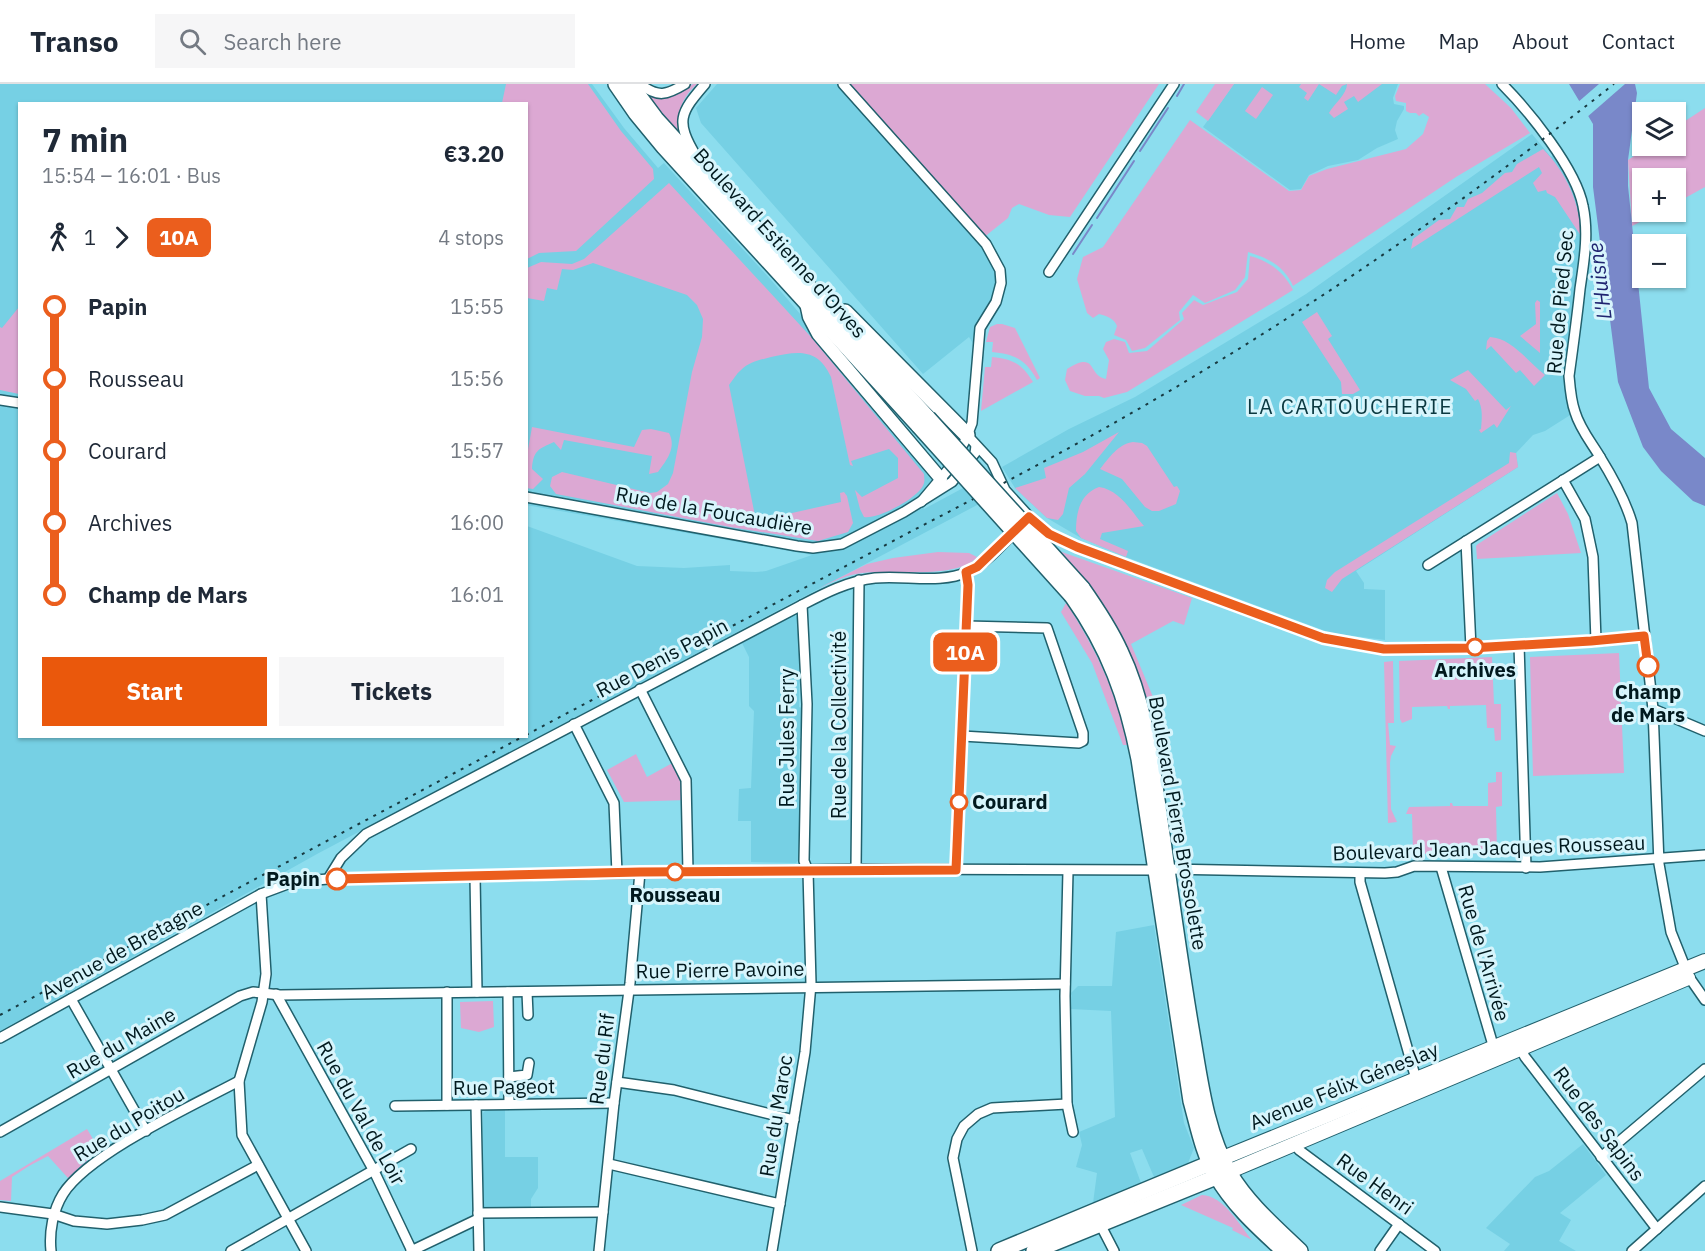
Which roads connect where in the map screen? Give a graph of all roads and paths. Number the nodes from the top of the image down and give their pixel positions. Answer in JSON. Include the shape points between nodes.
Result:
{"nodes":[{"id":1,"x":616,"y":84,"type":"edge"},
{"id":2,"x":630,"y":84,"type":"edge"},
{"id":3,"x":640,"y":84,"type":"edge"},
{"id":4,"x":685,"y":84,"type":"edge"},
{"id":5,"x":705,"y":84,"type":"edge"},
{"id":6,"x":843,"y":84,"type":"edge"},
{"id":7,"x":1174,"y":84,"type":"edge"},
{"id":8,"x":1502,"y":84,"type":"edge"},
{"id":9,"x":712,"y":180,"type":"junction"},
{"id":10,"x":1049,"y":272,"type":"dead end"},
{"id":11,"x":810,"y":284,"type":"junction"},
{"id":12,"x":806,"y":303,"type":"junction"},
{"id":13,"x":0,"y":400,"type":"edge"},
{"id":14,"x":18,"y":403,"type":"edge"},
{"id":15,"x":923,"y":422,"type":"junction"},
{"id":16,"x":971,"y":440,"type":"junction"},
{"id":17,"x":1600,"y":457,"type":"junction"},
{"id":18,"x":964,"y":468,"type":"junction"},
{"id":19,"x":995,"y":468,"type":"junction"},
{"id":20,"x":956,"y":478,"type":"junction"},
{"id":21,"x":941,"y":479,"type":"junction"},
{"id":22,"x":1563,"y":480,"type":"junction"},
{"id":23,"x":528,"y":497,"type":"edge"},
{"id":24,"x":921,"y":502,"type":"junction"},
{"id":25,"x":1029,"y":517,"type":"junction"},
{"id":26,"x":1466,"y":541,"type":"junction"},
{"id":27,"x":1428,"y":565,"type":"dead end"},
{"id":28,"x":966,"y":572,"type":"junction"},
{"id":29,"x":859,"y":580,"type":"junction"},
{"id":30,"x":1077,"y":592,"type":"junction"},
{"id":31,"x":802,"y":605,"type":"junction"},
{"id":32,"x":966,"y":626,"type":"junction"},
{"id":33,"x":1644,"y":636,"type":"junction"},
{"id":34,"x":1596,"y":641,"type":"junction"},
{"id":35,"x":1519,"y":645,"type":"junction"},
{"id":36,"x":1471,"y":648,"type":"junction"},
{"id":37,"x":640,"y":690,"type":"junction"},
{"id":38,"x":1653,"y":710,"type":"junction"},
{"id":39,"x":574,"y":724,"type":"junction"},
{"id":40,"x":1705,"y":731,"type":"edge"},
{"id":41,"x":962,"y":736,"type":"junction"},
{"id":42,"x":1705,"y":855,"type":"edge"},
{"id":43,"x":1659,"y":859,"type":"junction"},
{"id":44,"x":1441,"y":867,"type":"junction"},
{"id":45,"x":1526,"y":868,"type":"junction"},
{"id":46,"x":856,"y":869,"type":"junction"},
{"id":47,"x":956,"y":870,"type":"junction"},
{"id":48,"x":1161,"y":870,"type":"junction"},
{"id":49,"x":808,"y":871,"type":"junction"},
{"id":50,"x":1068,"y":871,"type":"junction"},
{"id":51,"x":640,"y":872,"type":"junction"},
{"id":52,"x":688,"y":872,"type":"junction"},
{"id":53,"x":617,"y":873,"type":"junction"},
{"id":54,"x":1360,"y":873,"type":"junction"},
{"id":55,"x":475,"y":876,"type":"junction"},
{"id":56,"x":328,"y":879,"type":"junction"},
{"id":57,"x":261,"y":894,"type":"junction"},
{"id":58,"x":1705,"y":961,"type":"edge"},
{"id":59,"x":1705,"y":970,"type":"edge"},
{"id":60,"x":1687,"y":973,"type":"junction"},
{"id":61,"x":1065,"y":984,"type":"junction"},
{"id":62,"x":811,"y":987,"type":"junction"},
{"id":63,"x":629,"y":989,"type":"junction"},
{"id":64,"x":262,"y":992,"type":"junction"},
{"id":65,"x":447,"y":992,"type":"junction"},
{"id":66,"x":477,"y":992,"type":"junction"},
{"id":67,"x":508,"y":992,"type":"junction"},
{"id":68,"x":527,"y":992,"type":"junction"},
{"id":69,"x":276,"y":994,"type":"junction"},
{"id":70,"x":71,"y":999,"type":"junction"},
{"id":71,"x":1705,"y":1000,"type":"edge"},
{"id":72,"x":528,"y":1015,"type":"dead end"},
{"id":73,"x":0,"y":1038,"type":"edge"},
{"id":74,"x":1517,"y":1044,"type":"junction"},
{"id":75,"x":1495,"y":1053,"type":"junction"},
{"id":76,"x":529,"y":1063,"type":"dead end"},
{"id":77,"x":1705,"y":1069,"type":"edge"},
{"id":78,"x":110,"y":1071,"type":"junction"},
{"id":79,"x":509,"y":1077,"type":"junction"},
{"id":80,"x":1416,"y":1079,"type":"junction"},
{"id":81,"x":239,"y":1081,"type":"junction"},
{"id":82,"x":617,"y":1082,"type":"junction"},
{"id":83,"x":614,"y":1103,"type":"junction"},
{"id":84,"x":509,"y":1104,"type":"junction"},
{"id":85,"x":1067,"y":1104,"type":"junction"},
{"id":86,"x":447,"y":1105,"type":"junction"},
{"id":87,"x":476,"y":1105,"type":"junction"},
{"id":88,"x":395,"y":1106,"type":"dead end"},
{"id":89,"x":794,"y":1120,"type":"junction"},
{"id":90,"x":146,"y":1131,"type":"junction"},
{"id":91,"x":0,"y":1132,"type":"edge"},
{"id":92,"x":1073,"y":1132,"type":"dead end"},
{"id":93,"x":1296,"y":1143,"type":"junction"},
{"id":94,"x":411,"y":1149,"type":"dead end"},
{"id":95,"x":1601,"y":1157,"type":"junction"},
{"id":96,"x":609,"y":1164,"type":"junction"},
{"id":97,"x":258,"y":1165,"type":"junction"},
{"id":98,"x":1220,"y":1167,"type":"junction"},
{"id":99,"x":374,"y":1171,"type":"junction"},
{"id":100,"x":1705,"y":1186,"type":"edge"},
{"id":101,"x":780,"y":1204,"type":"junction"},
{"id":102,"x":0,"y":1207,"type":"edge"},
{"id":103,"x":603,"y":1212,"type":"junction"},
{"id":104,"x":53,"y":1214,"type":"junction"},
{"id":105,"x":478,"y":1216,"type":"junction"},
{"id":106,"x":287,"y":1219,"type":"junction"},
{"id":107,"x":1100,"y":1224,"type":"junction"},
{"id":108,"x":1399,"y":1224,"type":"junction"},
{"id":109,"x":1656,"y":1229,"type":"junction"},
{"id":110,"x":51,"y":1251,"type":"edge"},
{"id":111,"x":231,"y":1251,"type":"edge"},
{"id":112,"x":306,"y":1251,"type":"edge"},
{"id":113,"x":412,"y":1251,"type":"edge"},
{"id":114,"x":479,"y":1251,"type":"edge"},
{"id":115,"x":599,"y":1251,"type":"edge"},
{"id":116,"x":772,"y":1251,"type":"edge"},
{"id":117,"x":972,"y":1251,"type":"edge"},
{"id":118,"x":999,"y":1251,"type":"edge"},
{"id":119,"x":1034,"y":1251,"type":"edge"},
{"id":120,"x":1114,"y":1251,"type":"edge"},
{"id":121,"x":1284,"y":1251,"type":"edge"},
{"id":122,"x":1300,"y":1251,"type":"edge"},
{"id":123,"x":1380,"y":1251,"type":"edge"},
{"id":124,"x":1435,"y":1251,"type":"edge"},
{"id":125,"x":1632,"y":1251,"type":"edge"}],
"edges":[{"from":1,"to":12,"type":"main road","name":"Boulevard Estienne d'Orves","via":[[664,147]]},
{"from":2,"to":9,"type":"main road","name":"Boulevard Estienne d'Orves"},
{"from":3,"to":4,"type":"street","via":[[653,93],[663,94]]},
{"from":5,"to":9,"type":"street","via":[[689,102],[682,123],[688,143]]},
{"from":6,"to":16,"type":"street","via":[[986,244],[1000,270],[996,302],[980,328]]},
{"from":7,"to":10,"type":"street"},
{"from":8,"to":17,"type":"street","name":"Rue de Pied Sec","via":[[1552,145],[1584,208],[1586,242],[1569,376],[1575,412]]},
{"from":9,"to":11,"type":"main road","name":"Boulevard Estienne d'Orves"},
{"from":11,"to":15,"type":"main road","name":"Boulevard Estienne d'Orves"},
{"from":11,"to":16,"type":"main road","via":[[841,308]]},
{"from":12,"to":15,"type":"main road","name":"Boulevard Estienne d'Orves"},
{"from":12,"to":21,"type":"street","via":[[818,334]]},
{"from":13,"to":14,"type":"street"},
{"from":15,"to":30,"type":"main road","name":"Boulevard Pierre Brossolette","bridge":true},
{"from":16,"to":18,"type":"street","name":"Rue de la Foucaudière","via":[[976,451]]},
{"from":16,"to":19,"type":"street"},
{"from":16,"to":21,"type":"street","name":"Rue de la Foucaudière"},
{"from":17,"to":22,"type":"street"},
{"from":17,"to":33,"type":"street","name":"Rue de Pied Sec","via":[[1632,523]]},
{"from":18,"to":19,"type":"street","via":[[984,462]]},
{"from":18,"to":20,"type":"street","name":"Rue de la Foucaudière"},
{"from":19,"to":25,"type":"street","via":[[1005,490]]},
{"from":20,"to":21,"type":"street"},
{"from":20,"to":24,"type":"street","name":"Rue de la Foucaudière"},
{"from":21,"to":24,"type":"street","name":"Rue de la Foucaudière"},
{"from":22,"to":26,"type":"street"},
{"from":22,"to":34,"type":"street","via":[[1585,519],[1593,557]]},
{"from":23,"to":24,"type":"street","name":"Rue de la Foucaudière","via":[[813,548],[842,544]]},
{"from":25,"to":28,"type":"street","name":"Rue Denis Papin","via":[[977,567]]},
{"from":25,"to":36,"type":"street","via":[[1049,534],[1077,547],[1323,638],[1384,649]]},
{"from":26,"to":27,"type":"street"},
{"from":26,"to":36,"type":"street"},
{"from":28,"to":29,"type":"street","name":"Rue Denis Papin","via":[[941,578]]},
{"from":28,"to":32,"type":"street"},
{"from":29,"to":31,"type":"street","name":"Rue Denis Papin"},
{"from":29,"to":46,"type":"street","name":"Rue de la Collectivité"},
{"from":30,"to":48,"type":"main road","name":"Boulevard Pierre Brossolette","via":[[1125,700],[1139,759],[1152,854]]},
{"from":30,"to":48,"type":"main road","name":"Boulevard Pierre Brossolette","via":[[1096,607],[1120,651],[1136,696],[1147,738]]},
{"from":31,"to":37,"type":"street","name":"Rue Denis Papin"},
{"from":31,"to":49,"type":"street","name":"Rue Jules Ferry","via":[[807,704],[804,861]]},
{"from":32,"to":41,"type":"street"},
{"from":32,"to":41,"type":"street","via":[[1047,628],[1083,741]]},
{"from":33,"to":34,"type":"street"},
{"from":33,"to":38,"type":"street","name":"Rue de Pied Sec"},
{"from":34,"to":35,"type":"street"},
{"from":35,"to":36,"type":"street"},
{"from":35,"to":45,"type":"street"},
{"from":37,"to":39,"type":"street","name":"Rue Denis Papin"},
{"from":37,"to":52,"type":"street","via":[[686,780]]},
{"from":38,"to":40,"type":"street"},
{"from":38,"to":43,"type":"street","name":"Rue de Pied Sec"},
{"from":39,"to":53,"type":"street","via":[[614,803]]},
{"from":39,"to":56,"type":"street","name":"Rue Denis Papin","via":[[366,834],[341,858]]},
{"from":41,"to":47,"type":"street"},
{"from":42,"to":43,"type":"street","name":"Boulevard Jean-Jacques Rousseau"},
{"from":43,"to":45,"type":"street","name":"Boulevard Jean-Jacques Rousseau"},
{"from":43,"to":60,"type":"street","name":"Rue de Pied Sec","via":[[1671,932]]},
{"from":44,"to":45,"type":"street","name":"Boulevard Jean-Jacques Rousseau"},
{"from":44,"to":54,"type":"street","name":"Boulevard Jean-Jacques Rousseau"},
{"from":44,"to":75,"type":"street","name":"Rue de l'Arrivée"},
{"from":46,"to":47,"type":"street","name":"Boulevard Jean-Jacques Rousseau"},
{"from":46,"to":49,"type":"street","name":"Boulevard Jean-Jacques Rousseau"},
{"from":47,"to":50,"type":"street","name":"Boulevard Jean-Jacques Rousseau"},
{"from":48,"to":50,"type":"street","name":"Boulevard Jean-Jacques Rousseau"},
{"from":48,"to":54,"type":"street","name":"Boulevard Jean-Jacques Rousseau"},
{"from":48,"to":98,"type":"main road","name":"Boulevard Pierre Brossolette","via":[[1203,1099]]},
{"from":48,"to":98,"type":"main road","name":"Boulevard Pierre Brossolette","via":[[1171,974],[1191,1101]]},
{"from":49,"to":52,"type":"street","name":"Boulevard Jean-Jacques Rousseau"},
{"from":49,"to":62,"type":"street","name":"Rue Jules Ferry"},
{"from":50,"to":61,"type":"street"},
{"from":51,"to":52,"type":"street","name":"Boulevard Jean-Jacques Rousseau"},
{"from":51,"to":53,"type":"street","name":"Boulevard Jean-Jacques Rousseau"},
{"from":51,"to":63,"type":"street","name":"Rue du Rif"},
{"from":53,"to":55,"type":"street","name":"Boulevard Jean-Jacques Rousseau"},
{"from":54,"to":80,"type":"street"},
{"from":55,"to":56,"type":"street","name":"Boulevard Jean-Jacques Rousseau"},
{"from":55,"to":66,"type":"street"},
{"from":56,"to":57,"type":"street","name":"Boulevard Jean-Jacques Rousseau","via":[[293,882]]},
{"from":57,"to":64,"type":"street","via":[[266,974]]},
{"from":57,"to":70,"type":"street","name":"Avenue de Bretagne"},
{"from":58,"to":60,"type":"main road","name":"Avenue Félix Géneslay"},
{"from":59,"to":60,"type":"main road","name":"Avenue Félix Géneslay"},
{"from":60,"to":71,"type":"street","name":"Rue de Pied Sec"},
{"from":60,"to":74,"type":"main road","name":"Avenue Félix Géneslay"},
{"from":61,"to":62,"type":"street","name":"Rue Pierre Pavoine"},
{"from":61,"to":85,"type":"street"},
{"from":62,"to":63,"type":"street","name":"Rue Pierre Pavoine"},
{"from":62,"to":89,"type":"street","name":"Rue du Maroc"},
{"from":63,"to":68,"type":"street","name":"Rue Pierre Pavoine"},
{"from":63,"to":82,"type":"street","name":"Rue du Rif"},
{"from":64,"to":69,"type":"street","name":"Rue Pierre Pavoine"},
{"from":64,"to":78,"type":"street","name":"Rue du Maine","via":[[240,996]]},
{"from":64,"to":81,"type":"street"},
{"from":65,"to":66,"type":"street","name":"Rue Pierre Pavoine"},
{"from":65,"to":69,"type":"street","name":"Rue Pierre Pavoine"},
{"from":65,"to":86,"type":"street"},
{"from":66,"to":67,"type":"street","name":"Rue Pierre Pavoine"},
{"from":67,"to":68,"type":"street","name":"Rue Pierre Pavoine"},
{"from":67,"to":79,"type":"street"},
{"from":68,"to":72,"type":"street"},
{"from":69,"to":99,"type":"street","name":"Rue du Val de Loir"},
{"from":70,"to":73,"type":"street","name":"Avenue de Bretagne"},
{"from":70,"to":78,"type":"street"},
{"from":74,"to":75,"type":"main road","name":"Avenue Félix Géneslay"},
{"from":74,"to":95,"type":"street","name":"Rue des Sapins"},
{"from":75,"to":80,"type":"main road","name":"Avenue Félix Géneslay"},
{"from":75,"to":93,"type":"main road","name":"Avenue Félix Géneslay"},
{"from":76,"to":79,"type":"street","via":[[527,1075]]},
{"from":77,"to":95,"type":"street"},
{"from":78,"to":90,"type":"street"},
{"from":78,"to":91,"type":"street","name":"Rue du Maine"},
{"from":79,"to":84,"type":"street"},
{"from":80,"to":98,"type":"main road","name":"Avenue Félix Géneslay"},
{"from":81,"to":90,"type":"street","name":"Rue du Poitou"},
{"from":81,"to":97,"type":"street","via":[[242,1135]]},
{"from":82,"to":83,"type":"street","name":"Rue du Rif"},
{"from":82,"to":89,"type":"street","via":[[674,1090]]},
{"from":83,"to":84,"type":"street","name":"Rue Pageot"},
{"from":83,"to":96,"type":"street","name":"Rue du Rif"},
{"from":84,"to":87,"type":"street","name":"Rue Pageot"},
{"from":85,"to":92,"type":"street"},
{"from":85,"to":117,"type":"street","via":[[992,1108],[964,1126],[953,1158]]},
{"from":86,"to":87,"type":"street","name":"Rue Pageot"},
{"from":86,"to":88,"type":"street","name":"Rue Pageot"},
{"from":87,"to":105,"type":"street"},
{"from":89,"to":101,"type":"street","name":"Rue du Maroc"},
{"from":90,"to":104,"type":"street","name":"Rue du Poitou","via":[[82,1171],[63,1193]]},
{"from":93,"to":98,"type":"main road","name":"Avenue Félix Géneslay"},
{"from":93,"to":108,"type":"street","name":"Rue Henri","via":[[1299,1150]]},
{"from":94,"to":99,"type":"street"},
{"from":95,"to":109,"type":"street","name":"Rue des Sapins"},
{"from":96,"to":101,"type":"street"},
{"from":96,"to":103,"type":"street","name":"Rue du Rif"},
{"from":97,"to":104,"type":"street","via":[[165,1215],[142,1221],[107,1224],[74,1221]]},
{"from":97,"to":106,"type":"street"},
{"from":98,"to":107,"type":"main road","name":"Avenue Félix Géneslay"},
{"from":98,"to":118,"type":"main road","name":"Avenue Félix Géneslay"},
{"from":98,"to":121,"type":"main road","via":[[1248,1216]]},
{"from":98,"to":122,"type":"main road"},
{"from":99,"to":106,"type":"street"},
{"from":99,"to":113,"type":"street","name":"Rue du Val de Loir"},
{"from":100,"to":109,"type":"street"},
{"from":101,"to":116,"type":"street","name":"Rue du Maroc"},
{"from":102,"to":104,"type":"street"},
{"from":103,"to":105,"type":"street"},
{"from":103,"to":115,"type":"street","name":"Rue du Rif"},
{"from":104,"to":110,"type":"street"},
{"from":105,"to":113,"type":"street"},
{"from":105,"to":114,"type":"street"},
{"from":106,"to":111,"type":"street"},
{"from":106,"to":112,"type":"street"},
{"from":107,"to":119,"type":"main road","name":"Avenue Félix Géneslay"},
{"from":107,"to":120,"type":"street"},
{"from":108,"to":123,"type":"street"},
{"from":108,"to":124,"type":"street","name":"Rue Henri"},
{"from":109,"to":125,"type":"street"}]}
